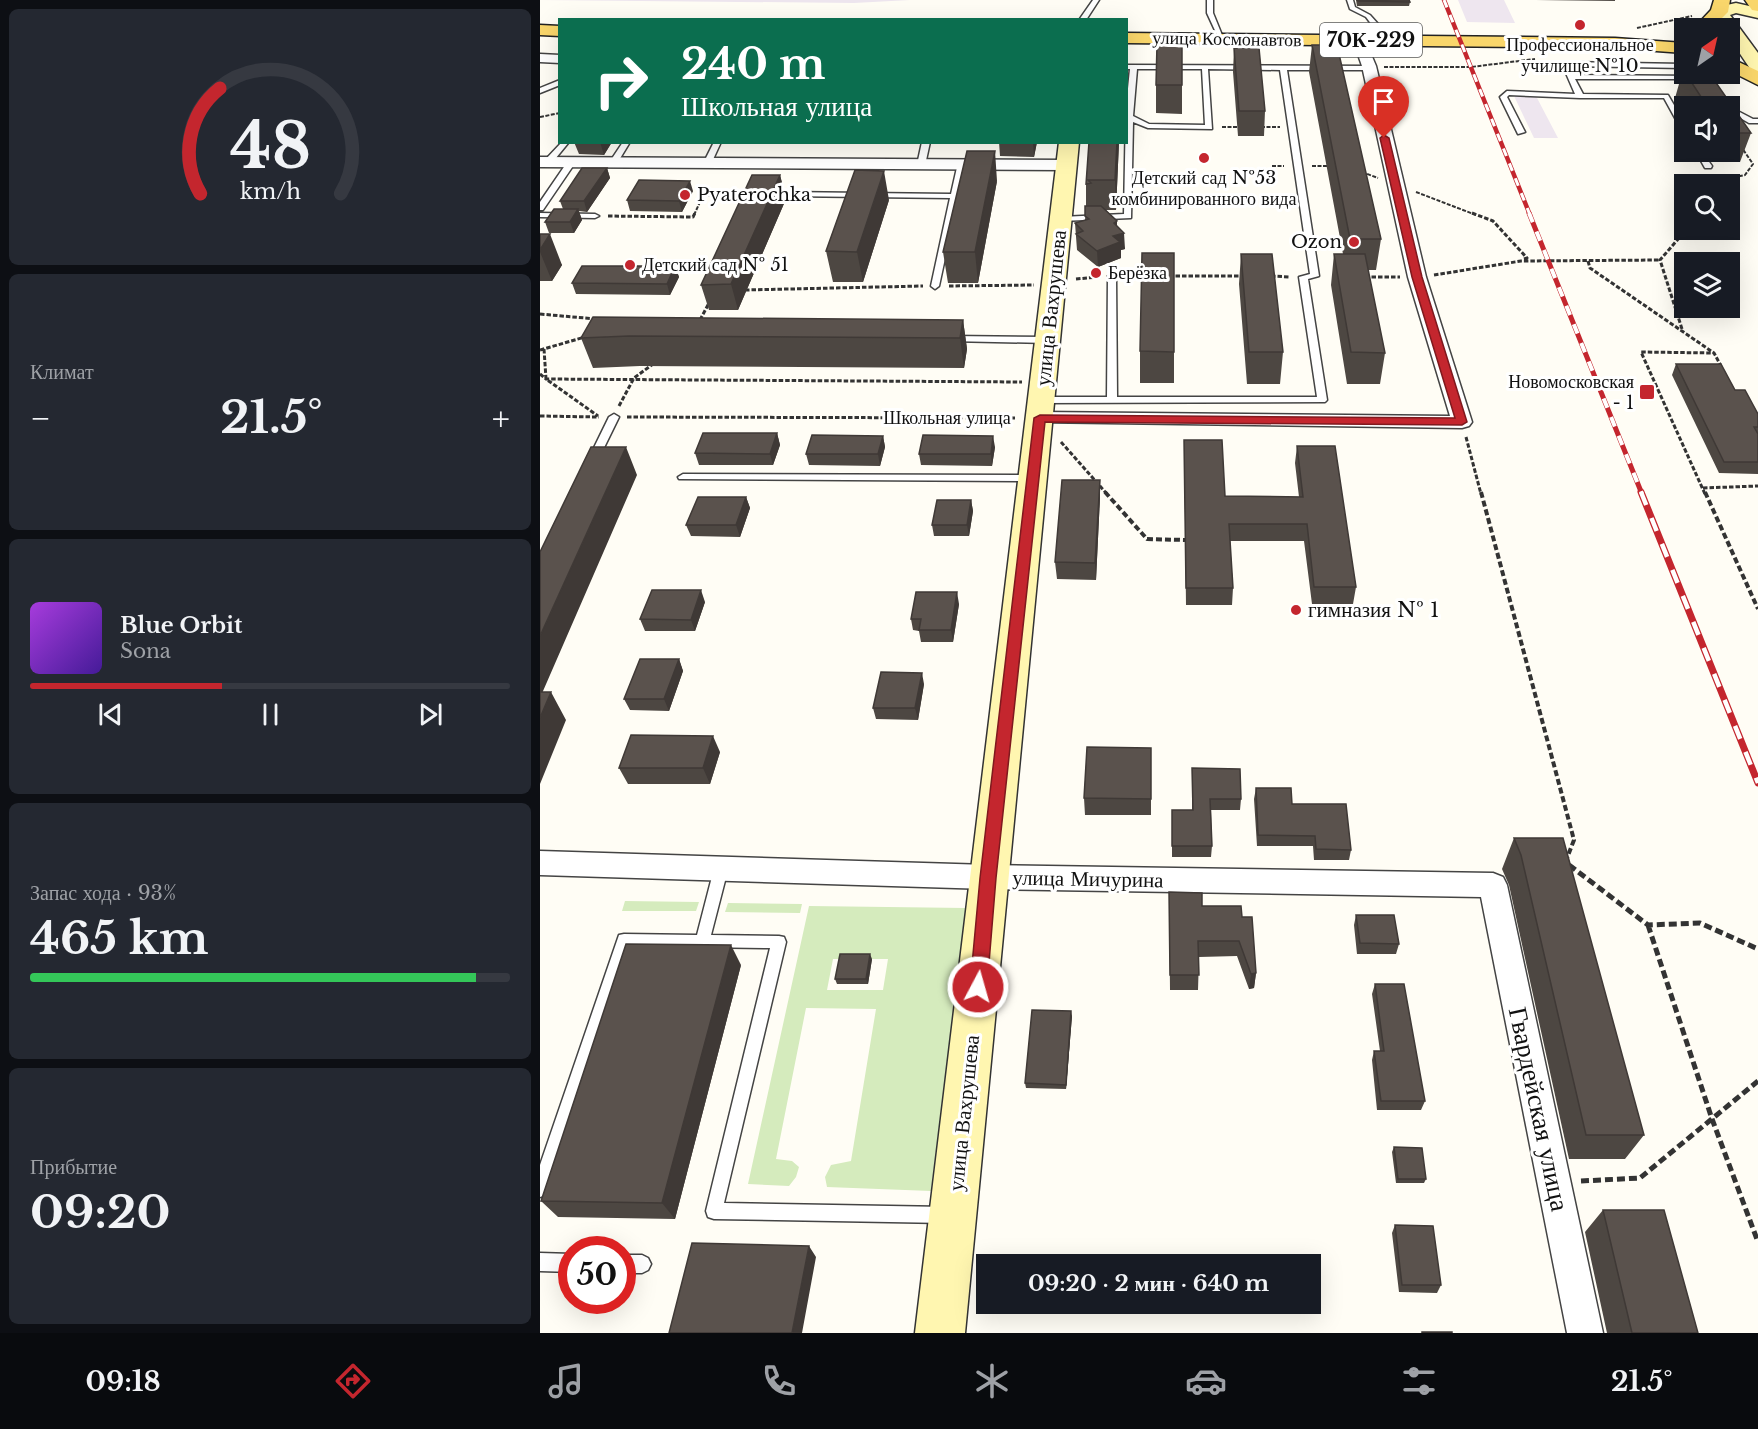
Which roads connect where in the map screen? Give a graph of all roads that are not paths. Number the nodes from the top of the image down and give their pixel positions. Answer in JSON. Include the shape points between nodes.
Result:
{"nodes":[{"id":1,"x":1096,"y":0,"type":"edge"},
{"id":2,"x":1210,"y":0,"type":"edge"},
{"id":3,"x":1350,"y":0,"type":"edge"},
{"id":4,"x":1753,"y":0,"type":"edge"},
{"id":5,"x":1721,"y":6,"type":"edge"},
{"id":6,"x":1758,"y":6,"type":"edge"},
{"id":7,"x":1758,"y":13,"type":"edge"},
{"id":8,"x":1083,"y":18,"type":"edge"},
{"id":9,"x":1711,"y":18,"type":"edge"},
{"id":10,"x":540,"y":30,"type":"edge"},
{"id":11,"x":558,"y":31,"type":"edge"},
{"id":12,"x":1128,"y":38,"type":"edge"},
{"id":13,"x":1674,"y":38,"type":"edge"},
{"id":14,"x":1222,"y":39,"type":"junction"},
{"id":15,"x":1359,"y":40,"type":"junction"},
{"id":16,"x":1615,"y":43,"type":"junction"},
{"id":17,"x":1674,"y":47,"type":"edge"},
{"id":18,"x":540,"y":58,"type":"edge"},
{"id":19,"x":558,"y":59,"type":"edge"},
{"id":20,"x":1674,"y":66,"type":"edge"},
{"id":21,"x":1758,"y":66,"type":"edge"},
{"id":22,"x":1130,"y":67,"type":"edge"},
{"id":23,"x":1205,"y":68,"type":"junction"},
{"id":24,"x":1283,"y":68,"type":"junction"},
{"id":25,"x":1369,"y":68,"type":"junction"},
{"id":26,"x":1740,"y":70,"type":"edge"},
{"id":27,"x":1674,"y":76,"type":"edge"},
{"id":28,"x":1571,"y":77,"type":"junction"},
{"id":29,"x":1758,"y":79,"type":"edge"},
{"id":30,"x":558,"y":83,"type":"edge"},
{"id":31,"x":540,"y":91,"type":"edge"},
{"id":32,"x":1580,"y":96,"type":"junction"},
{"id":33,"x":1674,"y":110,"type":"edge"},
{"id":34,"x":1740,"y":114,"type":"edge"},
{"id":35,"x":1128,"y":117,"type":"edge"},
{"id":36,"x":1758,"y":121,"type":"edge"},
{"id":37,"x":1521,"y":132,"type":"dead end"},
{"id":38,"x":564,"y":144,"type":"edge"},
{"id":39,"x":626,"y":144,"type":"edge"},
{"id":40,"x":717,"y":144,"type":"edge"},
{"id":41,"x":926,"y":144,"type":"edge"},
{"id":42,"x":1068,"y":154,"type":"edge"},
{"id":43,"x":544,"y":162,"type":"edge"},
{"id":44,"x":1705,"y":162,"type":"edge"},
{"id":45,"x":571,"y":163,"type":"junction"},
{"id":46,"x":614,"y":163,"type":"junction"},
{"id":47,"x":707,"y":164,"type":"junction"},
{"id":48,"x":921,"y":165,"type":"junction"},
{"id":49,"x":961,"y":165,"type":"junction"},
{"id":50,"x":1708,"y":166,"type":"dead end"},
{"id":51,"x":704,"y":193,"type":"road end"},
{"id":52,"x":954,"y":196,"type":"junction"},
{"id":53,"x":540,"y":208,"type":"edge"},
{"id":54,"x":540,"y":215,"type":"edge"},
{"id":55,"x":595,"y":216,"type":"road end"},
{"id":56,"x":1061,"y":219,"type":"junction"},
{"id":57,"x":1112,"y":276,"type":"dead end"},
{"id":58,"x":935,"y":286,"type":"dead end"},
{"id":59,"x":940,"y":339,"type":"edge"},
{"id":60,"x":1048,"y":340,"type":"junction"},
{"id":61,"x":1112,"y":399,"type":"junction"},
{"id":62,"x":1042,"y":400,"type":"junction"},
{"id":63,"x":614,"y":417,"type":"road end"},
{"id":64,"x":589,"y":468,"type":"edge"},
{"id":65,"x":683,"y":477,"type":"dead end"},
{"id":66,"x":1032,"y":478,"type":"junction"},
{"id":67,"x":540,"y":863,"type":"edge"},
{"id":68,"x":720,"y":869,"type":"junction"},
{"id":69,"x":988,"y":878,"type":"junction"},
{"id":70,"x":1493,"y":885,"type":"joint"},
{"id":71,"x":702,"y":941,"type":"junction"},
{"id":72,"x":540,"y":1189,"type":"edge"},
{"id":73,"x":953,"y":1215,"type":"junction"},
{"id":74,"x":540,"y":1262,"type":"edge"},
{"id":75,"x":558,"y":1263,"type":"edge"},
{"id":76,"x":636,"y":1264,"type":"edge"},
{"id":77,"x":642,"y":1264,"type":"dead end"},
{"id":78,"x":940,"y":1333,"type":"edge"},
{"id":79,"x":1585,"y":1333,"type":"edge"}],
"edges":[{"from":1,"to":8,"type":"lane"},
{"from":2,"to":14,"type":"lane","via":[[1210,13]]},
{"from":3,"to":15,"type":"lane","via":[[1352,8],[1376,25]]},
{"from":4,"to":6,"type":"main road"},
{"from":5,"to":7,"type":"main road"},
{"from":5,"to":9,"type":"main road"},
{"from":5,"to":21,"type":"main road"},
{"from":10,"to":11,"type":"main road"},
{"from":12,"to":14,"type":"main road","name":"улица Космонавтов","number":"70К-229"},
{"from":13,"to":16,"type":"main road"},
{"from":14,"to":15,"type":"main road","name":"улица Космонавтов","number":"70К-229"},
{"from":15,"to":16,"type":"main road","name":"улица Космонавтов","number":"70К-229"},
{"from":15,"to":25,"type":"street"},
{"from":16,"to":17,"type":"main road"},
{"from":18,"to":19,"type":"street"},
{"from":20,"to":28,"type":"lane","via":[[1565,64]]},
{"from":22,"to":23,"type":"lane"},
{"from":22,"to":35,"type":"lane"},
{"from":23,"to":24,"type":"lane"},
{"from":23,"to":35,"type":"lane","via":[[1209,127],[1148,126]]},
{"from":24,"to":25,"type":"lane"},
{"from":24,"to":61,"type":"lane","via":[[1315,276],[1303,277],[1322,400]]},
{"from":25,"to":62,"type":"street","name":"Школьная улица","via":[[1417,277],[1462,422]]},
{"from":26,"to":29,"type":"main road"},
{"from":27,"to":28,"type":"lane"},
{"from":28,"to":32,"type":"lane"},
{"from":30,"to":31,"type":"lane"},
{"from":32,"to":33,"type":"lane","via":[[1666,96]]},
{"from":32,"to":37,"type":"lane","via":[[1507,93],[1503,97]]},
{"from":34,"to":36,"type":"lane"},
{"from":35,"to":56,"type":"lane","via":[[1128,216]]},
{"from":38,"to":43,"type":"lane"},
{"from":39,"to":46,"type":"lane"},
{"from":40,"to":47,"type":"lane"},
{"from":41,"to":48,"type":"lane"},
{"from":42,"to":49,"type":"street"},
{"from":42,"to":56,"type":"main road","name":"улица Вахрушева"},
{"from":43,"to":45,"type":"street"},
{"from":44,"to":50,"type":"lane"},
{"from":45,"to":46,"type":"street"},
{"from":45,"to":53,"type":"lane"},
{"from":46,"to":47,"type":"street"},
{"from":47,"to":48,"type":"street"},
{"from":48,"to":49,"type":"street"},
{"from":49,"to":52,"type":"lane"},
{"from":51,"to":52,"type":"lane"},
{"from":52,"to":58,"type":"lane"},
{"from":54,"to":55,"type":"lane"},
{"from":56,"to":60,"type":"main road","name":"улица Вахрушева"},
{"from":57,"to":61,"type":"lane"},
{"from":59,"to":60,"type":"lane"},
{"from":60,"to":62,"type":"main road","name":"улица Вахрушева"},
{"from":61,"to":62,"type":"lane"},
{"from":62,"to":66,"type":"main road","name":"улица Вахрушева"},
{"from":63,"to":64,"type":"lane"},
{"from":65,"to":66,"type":"lane"},
{"from":66,"to":69,"type":"main road","name":"улица Вахрушева"},
{"from":67,"to":68,"type":"street","name":"улица Мичурина"},
{"from":68,"to":69,"type":"street","name":"улица Мичурина"},
{"from":68,"to":71,"type":"lane"},
{"from":69,"to":70,"type":"street","name":"улица Мичурина"},
{"from":69,"to":73,"type":"main road","name":"улица Вахрушева"},
{"from":70,"to":79,"type":"street","name":"Гвардейская улица"},
{"from":71,"to":72,"type":"lane","via":[[624,940]]},
{"from":71,"to":73,"type":"lane","via":[[779,942],[714,1211]]},
{"from":73,"to":78,"type":"main road","name":"улица Вахрушева"},
{"from":74,"to":75,"type":"lane"},
{"from":76,"to":77,"type":"lane"}]}
